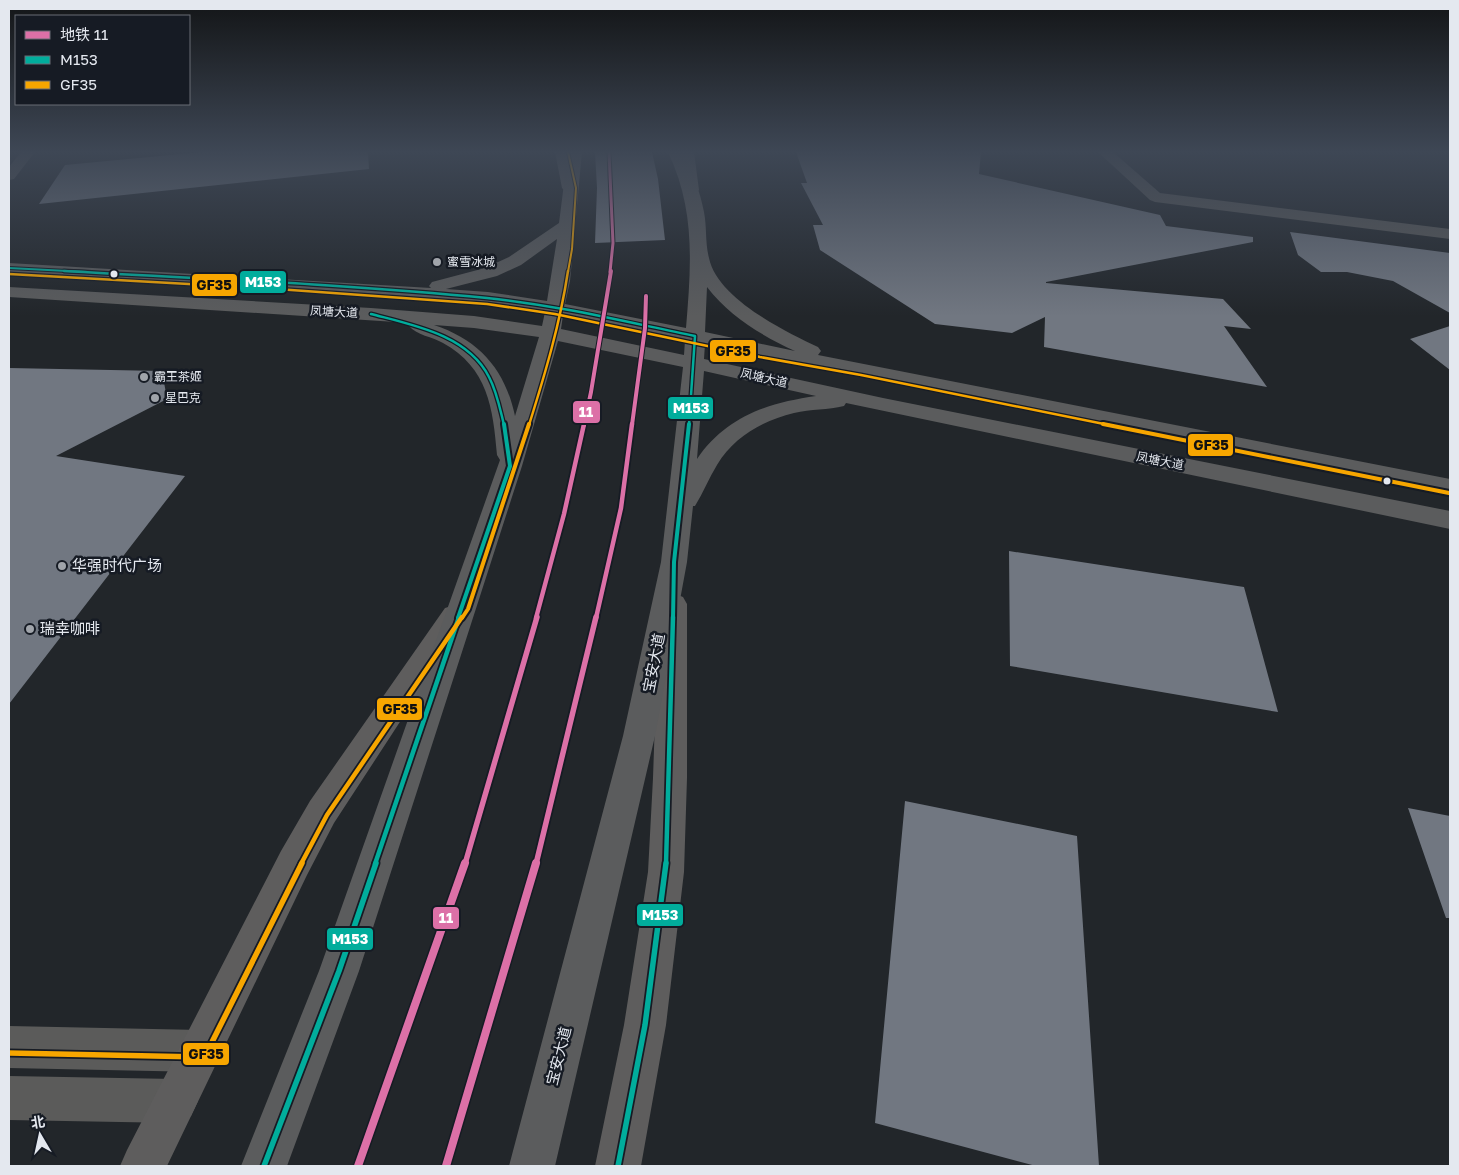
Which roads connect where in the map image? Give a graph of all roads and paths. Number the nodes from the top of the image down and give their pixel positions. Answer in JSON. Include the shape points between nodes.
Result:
{"nodes":[{"id":1,"x":569,"y":207,"type":"edge"},
{"id":2,"x":695,"y":207,"type":"edge"},
{"id":3,"x":1233,"y":207,"type":"edge"},
{"id":4,"x":568,"y":224,"type":"junction"},
{"id":5,"x":1450,"y":234,"type":"edge"},
{"id":6,"x":700,"y":259,"type":"junction"},
{"id":7,"x":9,"y":268,"type":"edge"},
{"id":8,"x":276,"y":283,"type":"junction"},
{"id":9,"x":385,"y":291,"type":"junction"},
{"id":10,"x":9,"y":292,"type":"edge"},
{"id":11,"x":251,"y":308,"type":"junction"},
{"id":12,"x":556,"y":308,"type":"junction"},
{"id":13,"x":371,"y":314,"type":"junction"},
{"id":14,"x":550,"y":333,"type":"junction"},
{"id":15,"x":695,"y":336,"type":"junction"},
{"id":16,"x":694,"y":362,"type":"junction"},
{"id":17,"x":862,"y":369,"type":"junction"},
{"id":18,"x":884,"y":405,"type":"junction"},
{"id":19,"x":510,"y":466,"type":"junction"},
{"id":20,"x":1450,"y":487,"type":"edge"},
{"id":21,"x":680,"y":512,"type":"junction"},
{"id":22,"x":1450,"y":520,"type":"edge"},
{"id":23,"x":674,"y":562,"type":"junction"},
{"id":24,"x":462,"y":606,"type":"junction"},
{"id":25,"x":9,"y":1047,"type":"edge"},
{"id":26,"x":201,"y":1050,"type":"junction"},
{"id":27,"x":9,"y":1098,"type":"edge"},
{"id":28,"x":176,"y":1101,"type":"junction"},
{"id":29,"x":143,"y":1166,"type":"edge"},
{"id":30,"x":264,"y":1166,"type":"edge"},
{"id":31,"x":532,"y":1166,"type":"edge"},
{"id":32,"x":618,"y":1166,"type":"edge"}],
"edges":[{"from":1,"to":4,"type":"main road"},
{"from":2,"to":6,"type":"main road","name":"宝安大道"},
{"from":3,"to":5,"type":"street"},
{"from":4,"to":9,"type":"main road","via":[[515,262],[491,272],[440,285]]},
{"from":4,"to":12,"type":"main road"},
{"from":6,"to":15,"type":"main road","name":"宝安大道"},
{"from":6,"to":17,"type":"main road","via":[[719,290],[757,322],[812,352]]},
{"from":7,"to":8,"type":"main road","name":"凤塘大道"},
{"from":8,"to":9,"type":"main road","name":"凤塘大道"},
{"from":8,"to":11,"type":"main road"},
{"from":9,"to":12,"type":"main road","name":"凤塘大道","via":[[488,298]]},
{"from":10,"to":11,"type":"main road","name":"凤塘大道"},
{"from":11,"to":13,"type":"main road","name":"凤塘大道"},
{"from":12,"to":14,"type":"main road"},
{"from":12,"to":15,"type":"main road","name":"凤塘大道"},
{"from":13,"to":14,"type":"main road","name":"凤塘大道","via":[[474,322]]},
{"from":13,"to":19,"type":"main road","via":[[449,337],[473,352],[490,375],[499,396]]},
{"from":14,"to":16,"type":"main road","name":"凤塘大道"},
{"from":14,"to":19,"type":"main road"},
{"from":15,"to":16,"type":"main road","name":"宝安大道"},
{"from":15,"to":17,"type":"main road","name":"凤塘大道"},
{"from":16,"to":18,"type":"main road","name":"凤塘大道"},
{"from":16,"to":21,"type":"main road","name":"宝安大道"},
{"from":17,"to":20,"type":"main road","name":"凤塘大道"},
{"from":18,"to":21,"type":"main road","via":[[809,403],[781,409],[756,420],[721,442],[705,464]]},
{"from":18,"to":22,"type":"main road","name":"凤塘大道"},
{"from":19,"to":24,"type":"main road"},
{"from":21,"to":23,"type":"main road","name":"宝安大道"},
{"from":23,"to":31,"type":"main road","name":"宝安大道","via":[[639,736]]},
{"from":23,"to":32,"type":"main road","via":[[666,872],[645,1025]]},
{"from":24,"to":26,"type":"main road","via":[[322,812]]},
{"from":24,"to":30,"type":"main road","via":[[339,971]]},
{"from":25,"to":26,"type":"street"},
{"from":26,"to":28,"type":"main road"},
{"from":27,"to":28,"type":"street"},
{"from":28,"to":29,"type":"main road"}]}
